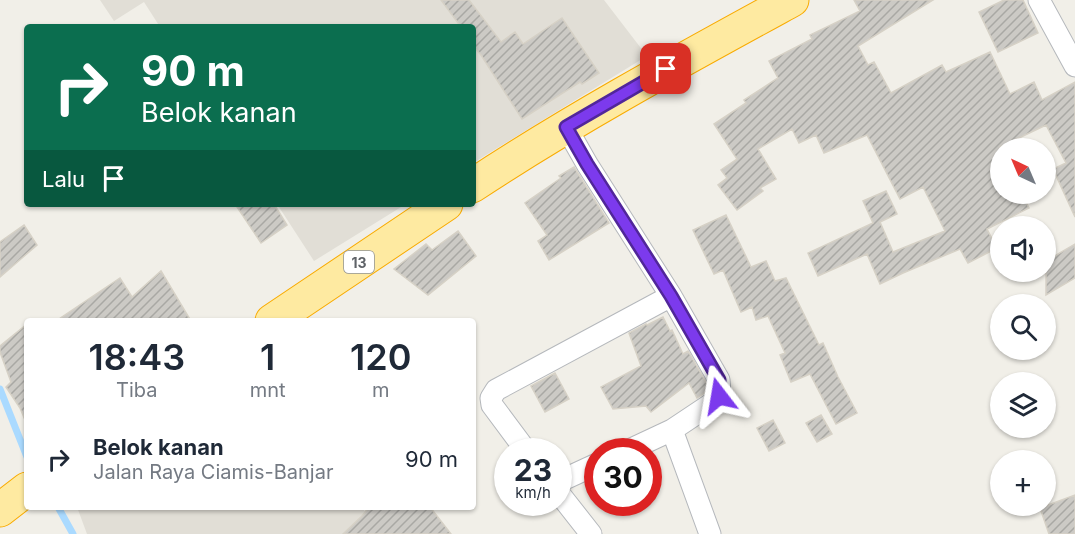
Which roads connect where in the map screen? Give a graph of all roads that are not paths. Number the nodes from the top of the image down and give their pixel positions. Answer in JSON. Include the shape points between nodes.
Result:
{"nodes":[{"id":1,"x":792,"y":0,"type":"edge"},
{"id":2,"x":1040,"y":0,"type":"edge"},
{"id":3,"x":1075,"y":66,"type":"edge"},
{"id":4,"x":566,"y":127,"type":"junction"},
{"id":5,"x":476,"y":183,"type":"edge"},
{"id":6,"x":442,"y":207,"type":"edge"},
{"id":7,"x":671,"y":296,"type":"junction"},
{"id":8,"x":276,"y":318,"type":"edge"},
{"id":9,"x":672,"y":430,"type":"junction"},
{"id":10,"x":517,"y":438,"type":"edge"},
{"id":11,"x":655,"y":438,"type":"edge"},
{"id":12,"x":24,"y":491,"type":"edge"},
{"id":13,"x":0,"y":510,"type":"edge"},
{"id":14,"x":572,"y":510,"type":"edge"},
{"id":15,"x":591,"y":534,"type":"edge"},
{"id":16,"x":710,"y":534,"type":"edge"}],
"edges":[{"from":1,"to":4,"type":"highway"},
{"from":2,"to":3,"type":"street"},
{"from":4,"to":5,"type":"highway"},
{"from":4,"to":7,"type":"street"},
{"from":6,"to":8,"type":"highway","number":"13"},
{"from":7,"to":9,"type":"street","via":[[719,380],[720,390],[716,400]]},
{"from":7,"to":10,"type":"street","via":[[496,390],[492,405]]},
{"from":9,"to":11,"type":"street"},
{"from":9,"to":16,"type":"street"},
{"from":12,"to":13,"type":"highway"},
{"from":14,"to":15,"type":"street"}]}
